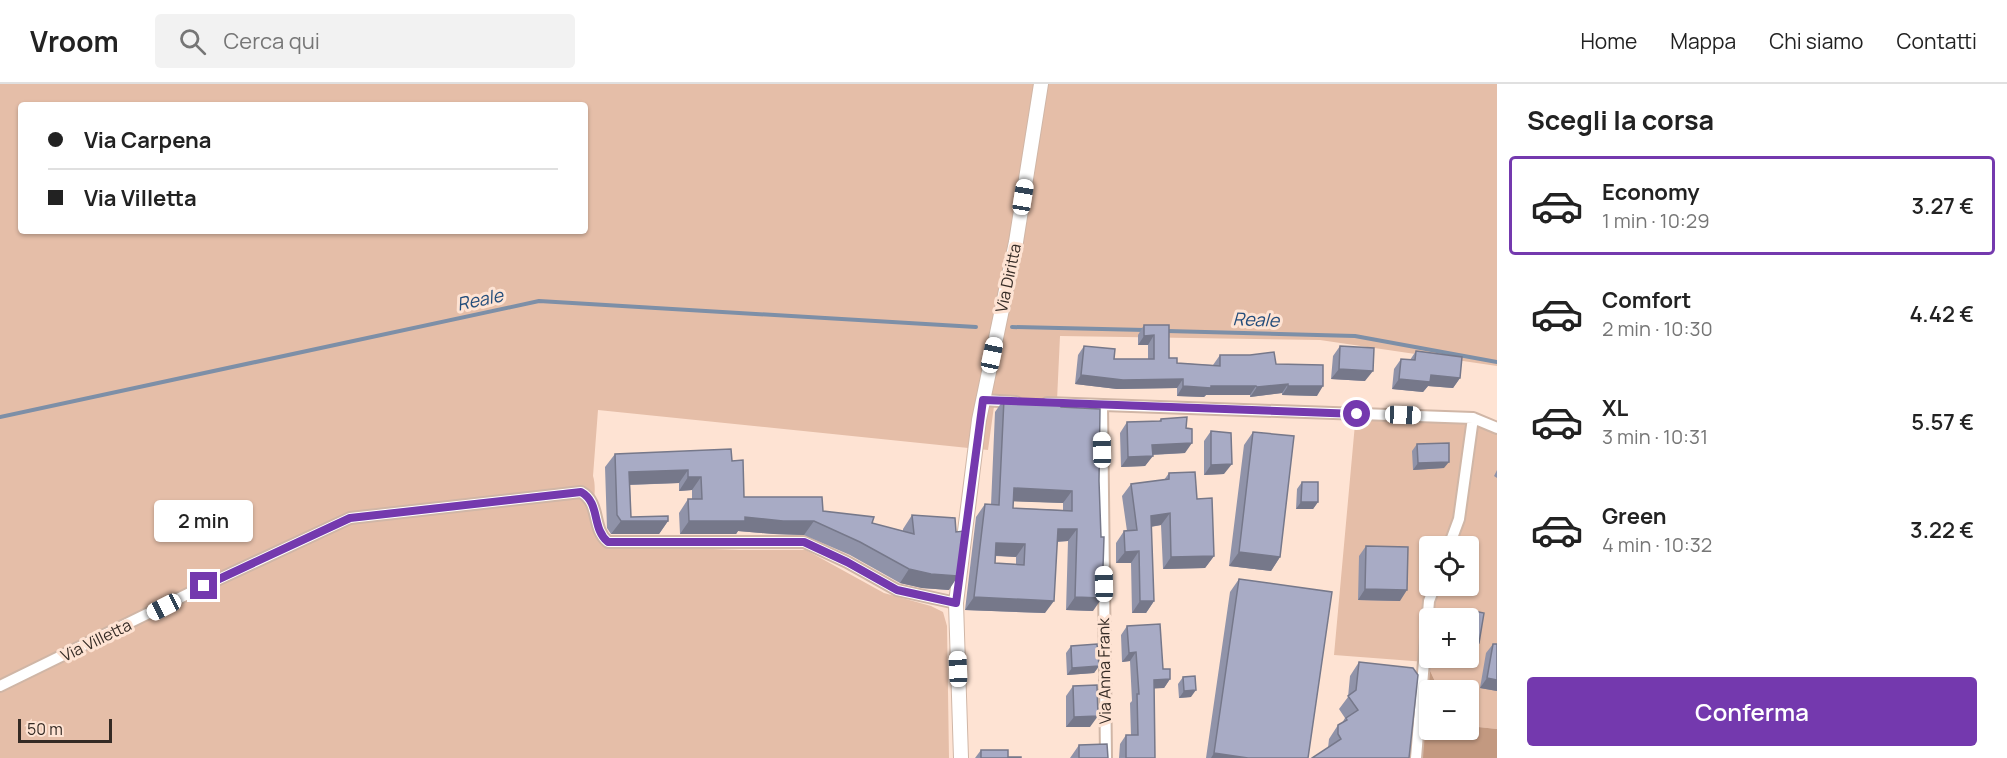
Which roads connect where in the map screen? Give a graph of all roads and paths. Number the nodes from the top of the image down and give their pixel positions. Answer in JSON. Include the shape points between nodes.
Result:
{"nodes":[{"id":1,"x":1041,"y":84,"type":"edge"},
{"id":2,"x":983,"y":400,"type":"junction"},
{"id":3,"x":1102,"y":405,"type":"junction"},
{"id":4,"x":1473,"y":418,"type":"junction"},
{"id":5,"x":1497,"y":428,"type":"edge"},
{"id":6,"x":1453,"y":536,"type":"edge"},
{"id":7,"x":1431,"y":596,"type":"edge"},
{"id":8,"x":956,"y":603,"type":"junction"},
{"id":9,"x":0,"y":686,"type":"edge"},
{"id":10,"x":961,"y":758,"type":"edge"},
{"id":11,"x":1106,"y":758,"type":"edge"},
{"id":12,"x":1416,"y":758,"type":"edge"}],
"edges":[{"from":1,"to":2,"type":"street","name":"Via Diritta","via":[[1016,242]]},
{"from":2,"to":3,"type":"street"},
{"from":2,"to":8,"type":"street","name":"Via Diritta"},
{"from":3,"to":4,"type":"street"},
{"from":3,"to":11,"type":"street","name":"Via Anna Frank"},
{"from":4,"to":5,"type":"street"},
{"from":4,"to":6,"type":"street","via":[[1459,519]]},
{"from":7,"to":12,"type":"street"},
{"from":8,"to":9,"type":"street","name":"Via Villetta","via":[[897,590],[804,542],[608,542],[601,534],[593,503],[581,492],[350,518]]},
{"from":8,"to":10,"type":"street","name":"Via Diritta"}]}
